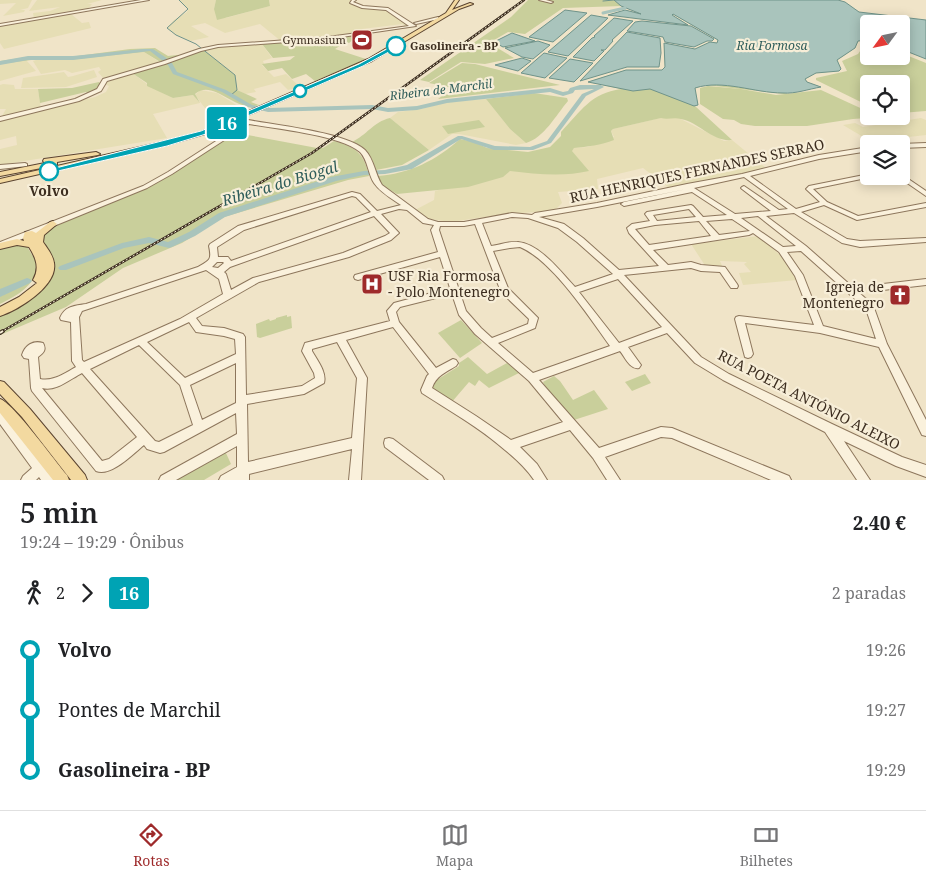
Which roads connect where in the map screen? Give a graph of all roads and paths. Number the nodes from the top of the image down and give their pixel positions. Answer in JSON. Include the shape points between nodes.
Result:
{"nodes":[{"id":1,"x":147,"y":0,"type":"edge"},
{"id":2,"x":354,"y":0,"type":"edge"},
{"id":3,"x":457,"y":0,"type":"edge"},
{"id":4,"x":541,"y":0,"type":"edge"},
{"id":5,"x":473,"y":2,"type":"edge"},
{"id":6,"x":551,"y":2,"type":"dead end"},
{"id":7,"x":0,"y":25,"type":"edge"},
{"id":8,"x":414,"y":25,"type":"junction"},
{"id":9,"x":264,"y":106,"type":"junction"},
{"id":10,"x":254,"y":110,"type":"junction"},
{"id":11,"x":0,"y":119,"type":"edge"},
{"id":12,"x":230,"y":122,"type":"junction"},
{"id":13,"x":245,"y":122,"type":"junction"},
{"id":14,"x":265,"y":126,"type":"junction"},
{"id":15,"x":926,"y":145,"type":"edge"},
{"id":16,"x":910,"y":146,"type":"edge"},
{"id":17,"x":860,"y":150,"type":"edge"},
{"id":18,"x":101,"y":155,"type":"junction"},
{"id":19,"x":1,"y":172,"type":"edge"},
{"id":20,"x":745,"y":175,"type":"junction"},
{"id":21,"x":860,"y":178,"type":"edge"},
{"id":22,"x":910,"y":183,"type":"edge"},
{"id":23,"x":690,"y":188,"type":"junction"},
{"id":24,"x":744,"y":188,"type":"dead end"},
{"id":25,"x":926,"y":194,"type":"edge"},
{"id":26,"x":825,"y":203,"type":"junction"},
{"id":27,"x":399,"y":204,"type":"junction"},
{"id":28,"x":613,"y":206,"type":"dead end"},
{"id":29,"x":926,"y":206,"type":"edge"},
{"id":30,"x":795,"y":211,"type":"junction"},
{"id":31,"x":378,"y":212,"type":"junction"},
{"id":32,"x":556,"y":213,"type":"junction"},
{"id":33,"x":778,"y":213,"type":"junction"},
{"id":34,"x":759,"y":214,"type":"junction"},
{"id":35,"x":530,"y":216,"type":"junction"},
{"id":36,"x":735,"y":217,"type":"junction"},
{"id":37,"x":702,"y":219,"type":"junction"},
{"id":38,"x":478,"y":222,"type":"junction"},
{"id":39,"x":655,"y":223,"type":"junction"},
{"id":40,"x":53,"y":224,"type":"junction"},
{"id":41,"x":557,"y":225,"type":"junction"},
{"id":42,"x":437,"y":227,"type":"junction"},
{"id":43,"x":749,"y":233,"type":"dead end"},
{"id":44,"x":28,"y":234,"type":"junction"},
{"id":45,"x":717,"y":238,"type":"junction"},
{"id":46,"x":926,"y":240,"type":"edge"},
{"id":47,"x":35,"y":244,"type":"junction"},
{"id":48,"x":0,"y":246,"type":"edge"},
{"id":49,"x":648,"y":248,"type":"junction"},
{"id":50,"x":803,"y":248,"type":"junction"},
{"id":51,"x":490,"y":249,"type":"junction"},
{"id":52,"x":782,"y":250,"type":"junction"},
{"id":53,"x":215,"y":253,"type":"junction"},
{"id":54,"x":443,"y":253,"type":"junction"},
{"id":55,"x":224,"y":266,"type":"junction"},
{"id":56,"x":211,"y":267,"type":"junction"},
{"id":57,"x":665,"y":268,"type":"junction"},
{"id":58,"x":618,"y":274,"type":"junction"},
{"id":59,"x":358,"y":277,"type":"dead end"},
{"id":60,"x":926,"y":282,"type":"edge"},
{"id":61,"x":734,"y":286,"type":"dead end"},
{"id":62,"x":883,"y":287,"type":"dead end"},
{"id":63,"x":454,"y":290,"type":"junction"},
{"id":64,"x":574,"y":291,"type":"junction"},
{"id":65,"x":228,"y":296,"type":"junction"},
{"id":66,"x":0,"y":308,"type":"edge"},
{"id":67,"x":0,"y":312,"type":"edge"},
{"id":68,"x":192,"y":316,"type":"junction"},
{"id":69,"x":395,"y":323,"type":"junction"},
{"id":70,"x":668,"y":329,"type":"junction"},
{"id":71,"x":820,"y":329,"type":"junction"},
{"id":72,"x":340,"y":338,"type":"junction"},
{"id":73,"x":140,"y":341,"type":"junction"},
{"id":74,"x":491,"y":342,"type":"junction"},
{"id":75,"x":882,"y":344,"type":"junction"},
{"id":76,"x":619,"y":347,"type":"junction"},
{"id":77,"x":748,"y":354,"type":"dead end"},
{"id":78,"x":33,"y":355,"type":"dead end"},
{"id":79,"x":240,"y":356,"type":"junction"},
{"id":80,"x":453,"y":363,"type":"dead end"},
{"id":81,"x":636,"y":365,"type":"dead end"},
{"id":82,"x":82,"y":368,"type":"junction"},
{"id":83,"x":435,"y":374,"type":"junction"},
{"id":84,"x":532,"y":378,"type":"junction"},
{"id":85,"x":36,"y":382,"type":"junction"},
{"id":86,"x":55,"y":383,"type":"junction"},
{"id":87,"x":184,"y":383,"type":"junction"},
{"id":88,"x":0,"y":386,"type":"edge"},
{"id":89,"x":45,"y":398,"type":"junction"},
{"id":90,"x":242,"y":402,"type":"junction"},
{"id":91,"x":0,"y":404,"type":"edge"},
{"id":92,"x":0,"y":415,"type":"edge"},
{"id":93,"x":570,"y":425,"type":"junction"},
{"id":94,"x":199,"y":427,"type":"junction"},
{"id":95,"x":828,"y":428,"type":"junction"},
{"id":96,"x":926,"y":432,"type":"edge"},
{"id":97,"x":242,"y":437,"type":"junction"},
{"id":98,"x":144,"y":438,"type":"junction"},
{"id":99,"x":357,"y":442,"type":"junction"},
{"id":100,"x":389,"y":443,"type":"dead end"},
{"id":101,"x":509,"y":446,"type":"junction"},
{"id":102,"x":597,"y":454,"type":"junction"},
{"id":103,"x":40,"y":469,"type":"junction"},
{"id":104,"x":926,"y":471,"type":"edge"},
{"id":105,"x":244,"y":474,"type":"edge"},
{"id":106,"x":27,"y":480,"type":"edge"},
{"id":107,"x":48,"y":480,"type":"edge"},
{"id":108,"x":62,"y":480,"type":"edge"},
{"id":109,"x":80,"y":480,"type":"edge"},
{"id":110,"x":165,"y":480,"type":"edge"},
{"id":111,"x":225,"y":480,"type":"edge"},
{"id":112,"x":355,"y":480,"type":"edge"},
{"id":113,"x":438,"y":480,"type":"edge"},
{"id":114,"x":540,"y":480,"type":"edge"},
{"id":115,"x":614,"y":480,"type":"edge"},
{"id":116,"x":785,"y":480,"type":"edge"},
{"id":117,"x":864,"y":480,"type":"edge"}],
"edges":[{"from":1,"to":7,"type":"street"},
{"from":2,"to":8,"type":"street","via":[[351,2],[361,7],[384,9]]},
{"from":3,"to":5,"type":"main road","via":[[460,4]]},
{"from":3,"to":8,"type":"main road","via":[[451,10],[438,18]]},
{"from":4,"to":6,"type":"street"},
{"from":5,"to":9,"type":"main road","via":[[370,60]]},
{"from":8,"to":9,"type":"main road","via":[[368,59]]},
{"from":8,"to":11,"type":"street","via":[[328,38],[200,50],[105,80],[99,90],[71,102]]},
{"from":9,"to":10,"type":"main road"},
{"from":10,"to":12,"type":"main road"},
{"from":10,"to":14,"type":"street","via":[[248,119]]},
{"from":10,"to":18,"type":"main road","via":[[188,135]]},
{"from":12,"to":13,"type":"street"},
{"from":12,"to":18,"type":"main road","via":[[184,139]]},
{"from":13,"to":14,"type":"street"},
{"from":13,"to":40,"type":"street","via":[[145,187]]},
{"from":14,"to":27,"type":"street","via":[[350,143],[363,151],[380,186]]},
{"from":15,"to":16,"type":"street"},
{"from":17,"to":20,"type":"street","name":"RUA HENRIQUES FERNANDES SERRAO"},
{"from":18,"to":19,"type":"main road"},
{"from":18,"to":19,"type":"main road"},
{"from":20,"to":23,"type":"street","name":"RUA HENRIQUES FERNANDES SERRAO"},
{"from":20,"to":30,"type":"street"},
{"from":21,"to":26,"type":"street","via":[[815,185],[809,189]]},
{"from":22,"to":25,"type":"street"},
{"from":23,"to":28,"type":"street"},
{"from":23,"to":32,"type":"street","name":"RUA HENRIQUES FERNANDES SERRAO"},
{"from":23,"to":36,"type":"street"},
{"from":24,"to":33,"type":"street"},
{"from":26,"to":29,"type":"street","via":[[857,218]]},
{"from":26,"to":30,"type":"street"},
{"from":27,"to":31,"type":"street"},
{"from":27,"to":42,"type":"street"},
{"from":30,"to":33,"type":"street"},
{"from":30,"to":46,"type":"street","via":[[838,238],[854,244]]},
{"from":31,"to":53,"type":"street","via":[[358,195],[352,194],[234,231],[213,246]]},
{"from":31,"to":55,"type":"street"},
{"from":31,"to":65,"type":"street","via":[[394,230],[388,238],[346,255],[263,278]]},
{"from":32,"to":35,"type":"street","name":"RUA HENRIQUES FERNANDES SERRAO"},
{"from":32,"to":41,"type":"street","via":[[553,215]]},
{"from":33,"to":34,"type":"street"},
{"from":34,"to":36,"type":"street"},
{"from":34,"to":50,"type":"street"},
{"from":35,"to":38,"type":"street","name":"RUA POETA ANTÓNIO ALEIXO","via":[[512,215]]},
{"from":35,"to":41,"type":"street","name":"RUA POETA ANTÓNIO ALEIXO"},
{"from":36,"to":37,"type":"street"},
{"from":36,"to":52,"type":"street"},
{"from":37,"to":39,"type":"street"},
{"from":37,"to":39,"type":"street","via":[[688,207],[649,214]]},
{"from":37,"to":45,"type":"street"},
{"from":38,"to":42,"type":"street","name":"RUA POETA ANTÓNIO ALEIXO"},
{"from":38,"to":51,"type":"street"},
{"from":39,"to":49,"type":"street","via":[[631,228]]},
{"from":40,"to":44,"type":"street"},
{"from":40,"to":47,"type":"main road","via":[[40,234]]},
{"from":41,"to":58,"type":"street","name":"RUA POETA ANTÓNIO ALEIXO","via":[[580,240]]},
{"from":42,"to":54,"type":"street"},
{"from":43,"to":45,"type":"street"},
{"from":44,"to":47,"type":"main road","via":[[27,238]]},
{"from":44,"to":48,"type":"street"},
{"from":45,"to":49,"type":"street"},
{"from":47,"to":48,"type":"main road","via":[[17,242]]},
{"from":47,"to":66,"type":"main road","via":[[42,262],[42,275],[30,289]]},
{"from":47,"to":67,"type":"main road","via":[[49,262],[48,276],[34,292]]},
{"from":49,"to":57,"type":"street"},
{"from":50,"to":52,"type":"street"},
{"from":50,"to":75,"type":"street","via":[[870,307]]},
{"from":51,"to":64,"type":"street","via":[[521,244],[538,254]]},
{"from":51,"to":74,"type":"street","via":[[504,290],[535,322]]},
{"from":52,"to":71,"type":"street","via":[[799,275]]},
{"from":53,"to":55,"type":"street"},
{"from":53,"to":56,"type":"street"},
{"from":54,"to":59,"type":"street"},
{"from":54,"to":63,"type":"street"},
{"from":55,"to":56,"type":"street"},
{"from":55,"to":56,"type":"street"},
{"from":55,"to":65,"type":"street"},
{"from":56,"to":82,"type":"street","via":[[74,316],[77,361]]},
{"from":57,"to":58,"type":"street"},
{"from":57,"to":61,"type":"street","via":[[694,264],[702,268],[722,269]]},
{"from":58,"to":64,"type":"street"},
{"from":58,"to":70,"type":"street","name":"RUA POETA ANTÓNIO ALEIXO"},
{"from":60,"to":62,"type":"street"},
{"from":63,"to":69,"type":"street","via":[[397,305],[391,312]]},
{"from":63,"to":74,"type":"street","via":[[462,313]]},
{"from":64,"to":76,"type":"street"},
{"from":65,"to":68,"type":"street"},
{"from":68,"to":73,"type":"street"},
{"from":68,"to":79,"type":"street","via":[[199,329],[240,337]]},
{"from":69,"to":72,"type":"street"},
{"from":69,"to":83,"type":"street"},
{"from":70,"to":76,"type":"street"},
{"from":70,"to":95,"type":"street","name":"RUA POETA ANTÓNIO ALEIXO","via":[[693,355],[712,368]]},
{"from":71,"to":75,"type":"street"},
{"from":71,"to":77,"type":"street","via":[[739,319]]},
{"from":72,"to":90,"type":"street","via":[[308,346],[306,351],[320,380],[317,383],[304,390]]},
{"from":72,"to":99,"type":"street","via":[[362,378]]},
{"from":73,"to":82,"type":"street"},
{"from":73,"to":87,"type":"street"},
{"from":74,"to":84,"type":"street"},
{"from":75,"to":96,"type":"street"},
{"from":76,"to":81,"type":"street"},
{"from":76,"to":84,"type":"street"},
{"from":78,"to":85,"type":"street"},
{"from":79,"to":87,"type":"street"},
{"from":79,"to":90,"type":"street"},
{"from":80,"to":83,"type":"street"},
{"from":82,"to":86,"type":"street"},
{"from":82,"to":98,"type":"street"},
{"from":83,"to":101,"type":"street","via":[[426,390]]},
{"from":84,"to":93,"type":"street"},
{"from":85,"to":86,"type":"street"},
{"from":85,"to":89,"type":"street","via":[[36,388]]},
{"from":86,"to":89,"type":"street"},
{"from":87,"to":94,"type":"street"},
{"from":88,"to":109,"type":"main road"},
{"from":89,"to":98,"type":"street","via":[[100,468],[112,464]]},
{"from":90,"to":94,"type":"street"},
{"from":90,"to":97,"type":"street"},
{"from":91,"to":108,"type":"main road"},
{"from":92,"to":103,"type":"street"},
{"from":93,"to":101,"type":"street"},
{"from":93,"to":102,"type":"street"},
{"from":94,"to":98,"type":"street","via":[[160,448]]},
{"from":95,"to":104,"type":"street","name":"RUA POETA ANTÓNIO ALEIXO"},
{"from":95,"to":117,"type":"street"},
{"from":97,"to":105,"type":"street"},
{"from":97,"to":110,"type":"street"},
{"from":99,"to":105,"type":"street"},
{"from":99,"to":112,"type":"street"},
{"from":100,"to":113,"type":"street"},
{"from":101,"to":114,"type":"street","via":[[536,470]]},
{"from":102,"to":115,"type":"street"},
{"from":102,"to":116,"type":"street","via":[[661,432],[672,432]]},
{"from":103,"to":106,"type":"street"},
{"from":103,"to":107,"type":"street"},
{"from":105,"to":111,"type":"street"}]}
